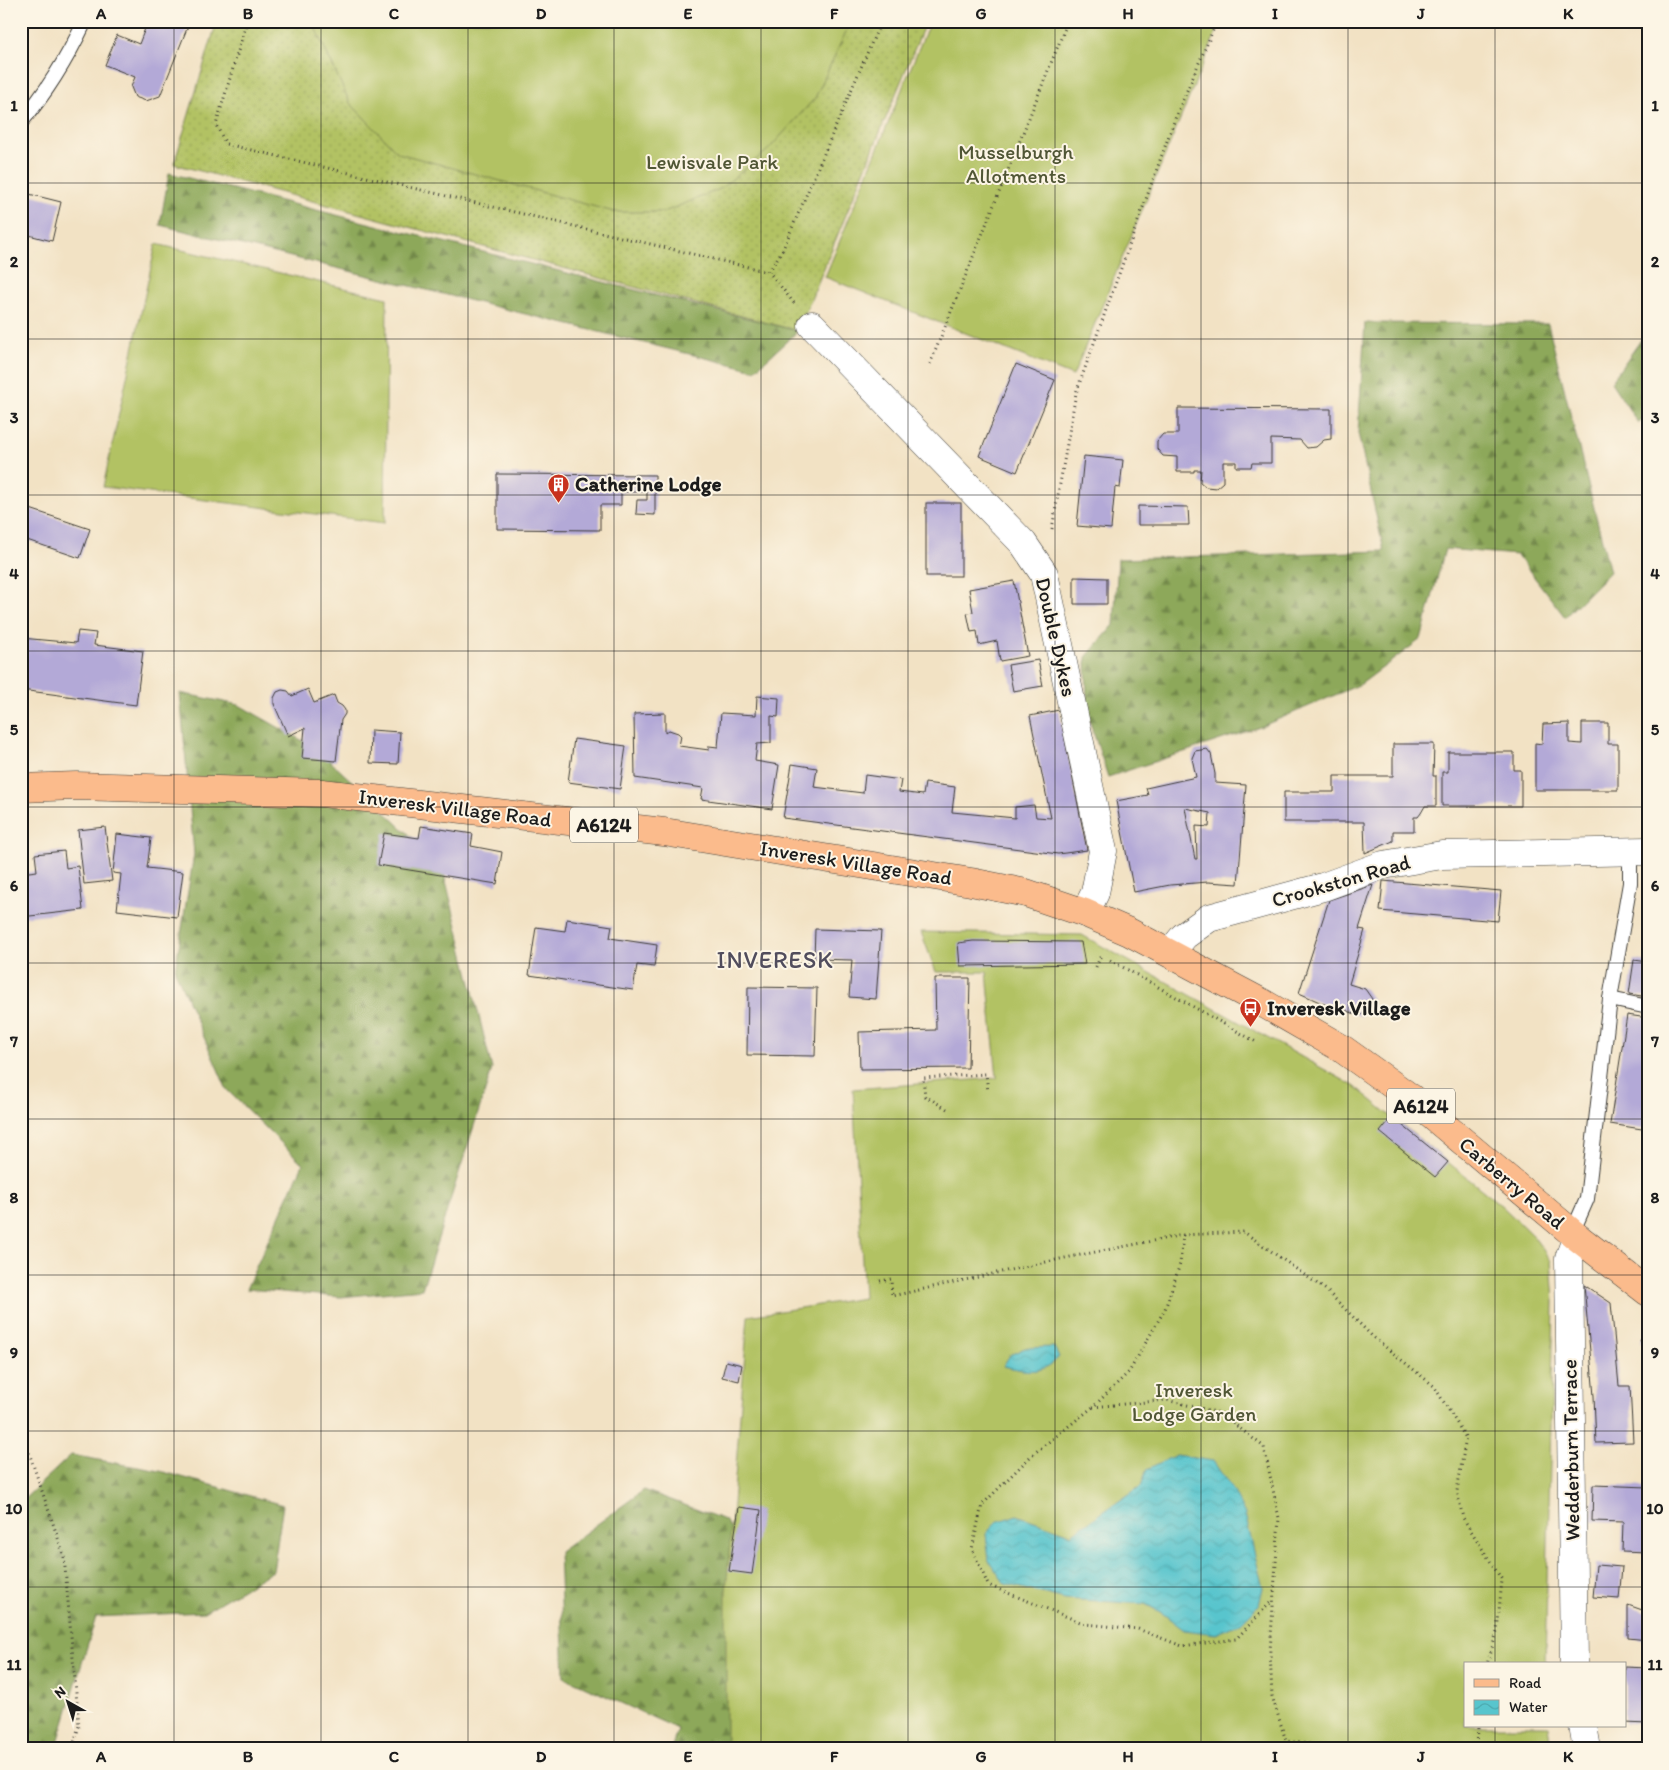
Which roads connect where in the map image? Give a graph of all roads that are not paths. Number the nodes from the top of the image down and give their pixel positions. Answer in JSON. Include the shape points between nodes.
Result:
{"nodes":[{"id":1,"x":85,"y":21,"type":"edge"},
{"id":2,"x":21,"y":122,"type":"edge"},
{"id":3,"x":812,"y":325,"type":"road end"},
{"id":4,"x":21,"y":788,"type":"edge"},
{"id":5,"x":1639,"y":852,"type":"edge"},
{"id":6,"x":1085,"y":912,"type":"junction"},
{"id":7,"x":1170,"y":953,"type":"junction"},
{"id":8,"x":1610,"y":999,"type":"junction"},
{"id":9,"x":1648,"y":1007,"type":"edge"},
{"id":10,"x":1575,"y":1235,"type":"junction"},
{"id":11,"x":1648,"y":1292,"type":"edge"},
{"id":12,"x":1574,"y":1662,"type":"edge"},
{"id":13,"x":1583,"y":1728,"type":"edge"},
{"id":14,"x":1587,"y":1749,"type":"edge"}],
"edges":[{"from":1,"to":2,"type":"lane","via":[[73,46],[33,109]]},
{"from":3,"to":6,"type":"street","name":"Double Dykes","via":[[1022,543],[1044,574],[1103,851],[1095,893]]},
{"from":4,"to":6,"type":"main road","name":"Inveresk Village Road","number":"A6124","via":[[76,786],[322,792],[530,816],[664,832],[971,882],[1026,893]]},
{"from":5,"to":7,"type":"street","name":"Crookston Road","via":[[1442,855],[1383,865],[1323,887],[1209,918],[1184,936]]},
{"from":5,"to":8,"type":"lane","via":[[1630,883]]},
{"from":6,"to":7,"type":"main road","name":"Inveresk Village Road","number":"A6124"},
{"from":7,"to":10,"type":"main road","name":"Carberry Road","number":"A6124","via":[[1340,1048],[1411,1098]]},
{"from":8,"to":9,"type":"lane"},
{"from":8,"to":10,"type":"lane","via":[[1587,1199]]},
{"from":10,"to":11,"type":"main road","name":"Carberry Road","number":"A6124"},
{"from":10,"to":12,"type":"street","name":"Wedderburn Terrace","via":[[1569,1258]]},
{"from":13,"to":14,"type":"street"}]}
